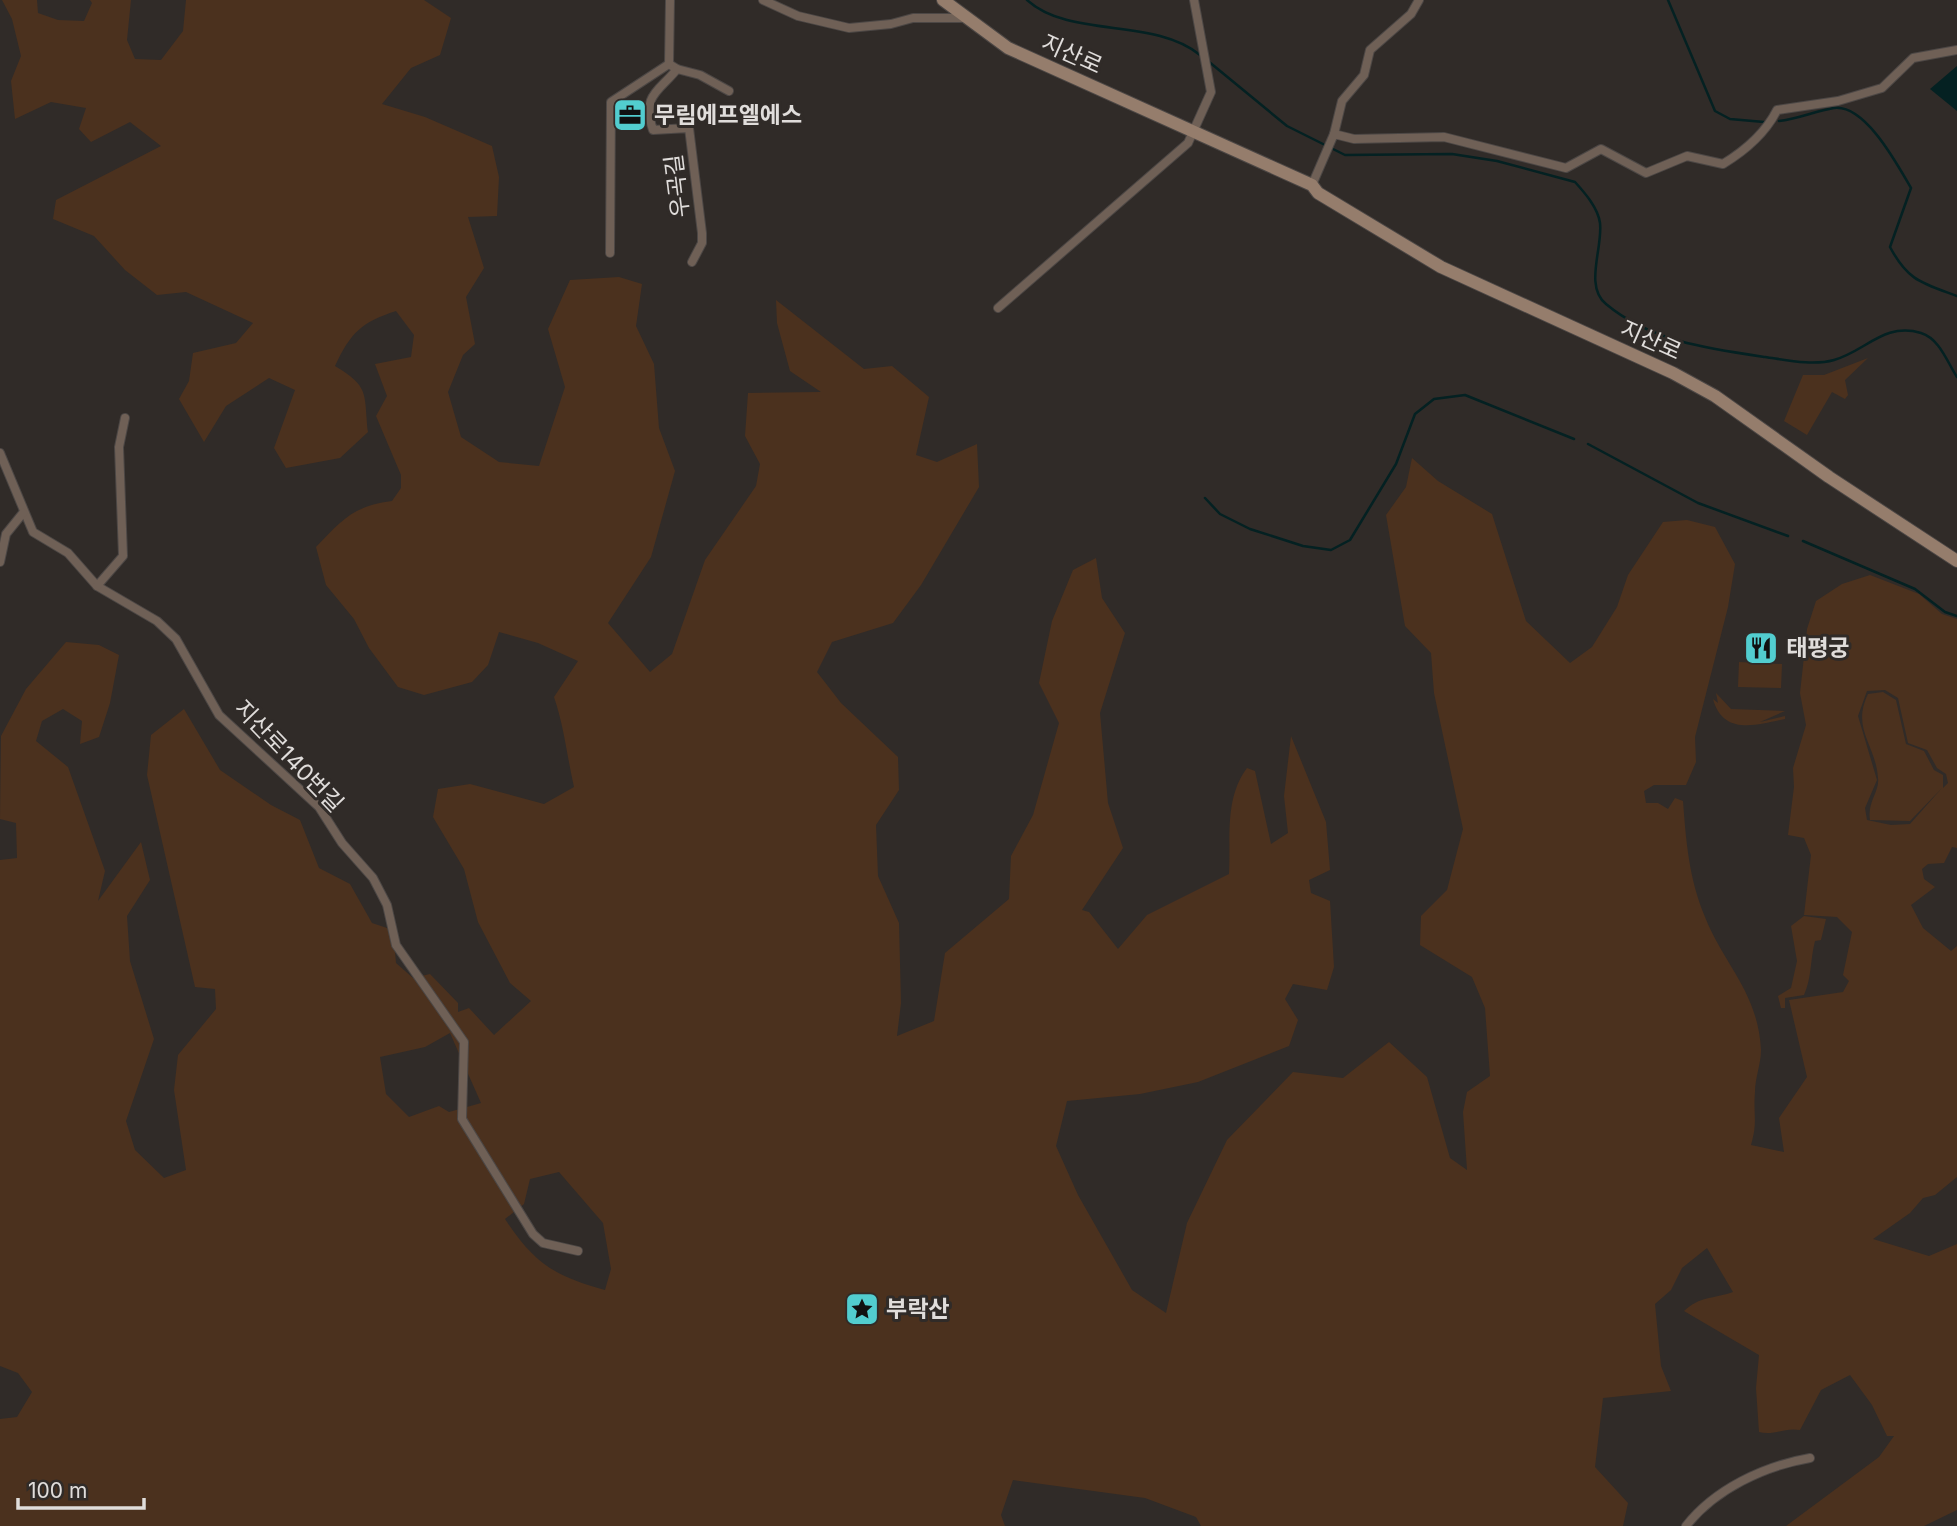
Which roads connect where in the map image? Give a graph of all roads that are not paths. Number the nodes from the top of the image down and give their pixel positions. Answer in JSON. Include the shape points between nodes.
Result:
{"nodes":[{"id":1,"x":670,"y":0,"type":"edge"},
{"id":2,"x":763,"y":0,"type":"edge"},
{"id":3,"x":943,"y":0,"type":"edge"},
{"id":4,"x":1194,"y":0,"type":"edge"},
{"id":5,"x":1419,"y":0,"type":"edge"},
{"id":6,"x":967,"y":18,"type":"junction"},
{"id":7,"x":1957,"y":50,"type":"edge"},
{"id":8,"x":673,"y":66,"type":"junction"},
{"id":9,"x":729,"y":91,"type":"dead end"},
{"id":10,"x":1192,"y":132,"type":"junction"},
{"id":11,"x":1333,"y":138,"type":"junction"},
{"id":12,"x":1312,"y":185,"type":"junction"},
{"id":13,"x":610,"y":253,"type":"dead end"},
{"id":14,"x":692,"y":262,"type":"dead end"},
{"id":15,"x":998,"y":309,"type":"dead end"},
{"id":16,"x":125,"y":418,"type":"dead end"},
{"id":17,"x":0,"y":453,"type":"edge"},
{"id":18,"x":23,"y":513,"type":"junction"},
{"id":19,"x":1957,"y":561,"type":"edge"},
{"id":20,"x":0,"y":562,"type":"edge"},
{"id":21,"x":97,"y":586,"type":"junction"},
{"id":22,"x":578,"y":1251,"type":"dead end"},
{"id":23,"x":1810,"y":1458,"type":"dead end"},
{"id":24,"x":1686,"y":1526,"type":"edge"}],
"edges":[{"from":1,"to":8,"type":"street"},
{"from":2,"to":6,"type":"street","via":[[798,16],[857,28],[913,18]]},
{"from":3,"to":6,"type":"main road","name":"지산로"},
{"from":4,"to":10,"type":"street","via":[[1211,92]]},
{"from":5,"to":11,"type":"street","via":[[1411,14],[1370,50],[1364,75],[1342,101]]},
{"from":6,"to":10,"type":"main road","name":"지산로","via":[[1008,48]]},
{"from":7,"to":11,"type":"street","via":[[1913,58],[1882,88],[1838,101],[1777,110],[1744,151],[1723,164],[1687,156],[1646,173],[1601,149],[1566,168],[1444,138]]},
{"from":8,"to":9,"type":"street"},
{"from":8,"to":13,"type":"street","via":[[611,102]]},
{"from":8,"to":14,"type":"street","name":"우곡길","via":[[654,90],[649,114],[653,130],[689,128],[702,233]]},
{"from":10,"to":12,"type":"main road","name":"지산로"},
{"from":10,"to":15,"type":"street","via":[[1188,143]]},
{"from":11,"to":12,"type":"street"},
{"from":12,"to":19,"type":"main road","name":"지산로","via":[[1318,193],[1441,267],[1715,396]]},
{"from":16,"to":21,"type":"street","via":[[119,447],[123,556]]},
{"from":17,"to":18,"type":"street","name":"지산로140번길"},
{"from":18,"to":20,"type":"street","via":[[6,534]]},
{"from":18,"to":21,"type":"street","name":"지산로140번길","via":[[33,533],[68,553]]},
{"from":21,"to":22,"type":"street","name":"지산로140번길","via":[[157,621],[176,639],[219,715],[319,807],[373,878],[387,905],[396,945],[464,1042],[462,1119],[533,1234],[543,1243]]},
{"from":23,"to":24,"type":"street","via":[[1773,1467],[1732,1486]]}]}
